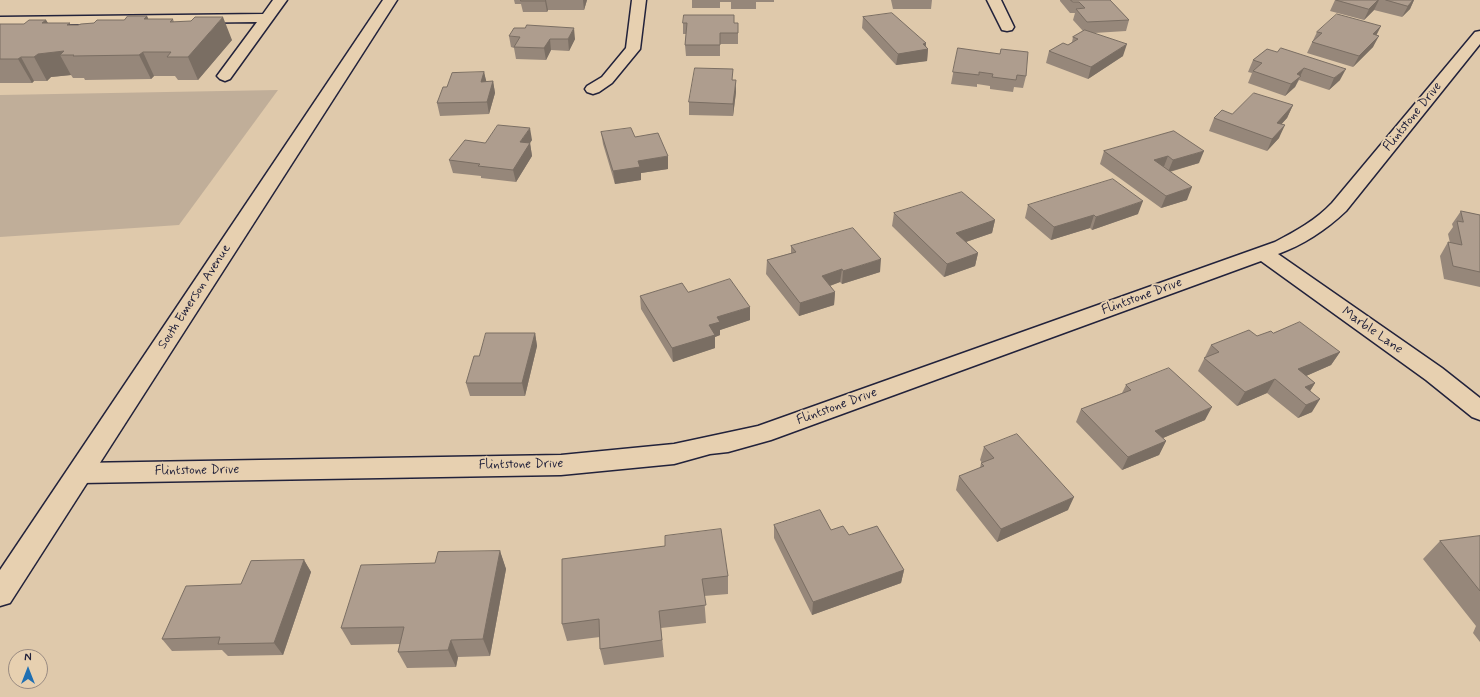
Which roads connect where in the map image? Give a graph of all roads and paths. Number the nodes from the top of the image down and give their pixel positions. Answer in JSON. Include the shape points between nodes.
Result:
{"nodes":[{"id":1,"x":280,"y":0,"type":"edge"},
{"id":2,"x":390,"y":0,"type":"edge"},
{"id":3,"x":639,"y":0,"type":"edge"},
{"id":4,"x":994,"y":0,"type":"edge"},
{"id":5,"x":267,"y":18,"type":"junction"},
{"id":6,"x":0,"y":21,"type":"edge"},
{"id":7,"x":1007,"y":27,"type":"dead end"},
{"id":8,"x":1480,"y":35,"type":"edge"},
{"id":9,"x":225,"y":76,"type":"dead end"},
{"id":10,"x":593,"y":89,"type":"dead end"},
{"id":11,"x":1263,"y":253,"type":"junction"},
{"id":12,"x":1480,"y":411,"type":"edge"},
{"id":13,"x":80,"y":473,"type":"junction"},
{"id":14,"x":2,"y":587,"type":"edge"}],
"edges":[{"from":1,"to":5,"type":"street"},
{"from":2,"to":13,"type":"street","name":"South Emerson Avenue"},
{"from":3,"to":10,"type":"street","via":[[633,49],[607,80]]},
{"from":4,"to":7,"type":"street"},
{"from":5,"to":6,"type":"street"},
{"from":5,"to":9,"type":"street"},
{"from":8,"to":11,"type":"street","name":"Flintstone Drive","via":[[1339,208],[1300,237]]},
{"from":11,"to":12,"type":"street","name":"Marble Lane","via":[[1434,374]]},
{"from":11,"to":13,"type":"street","name":"Flintstone Drive","via":[[796,423],[728,443],[674,454],[561,465]]},
{"from":13,"to":14,"type":"street","name":"South Emerson Avenue"}]}
